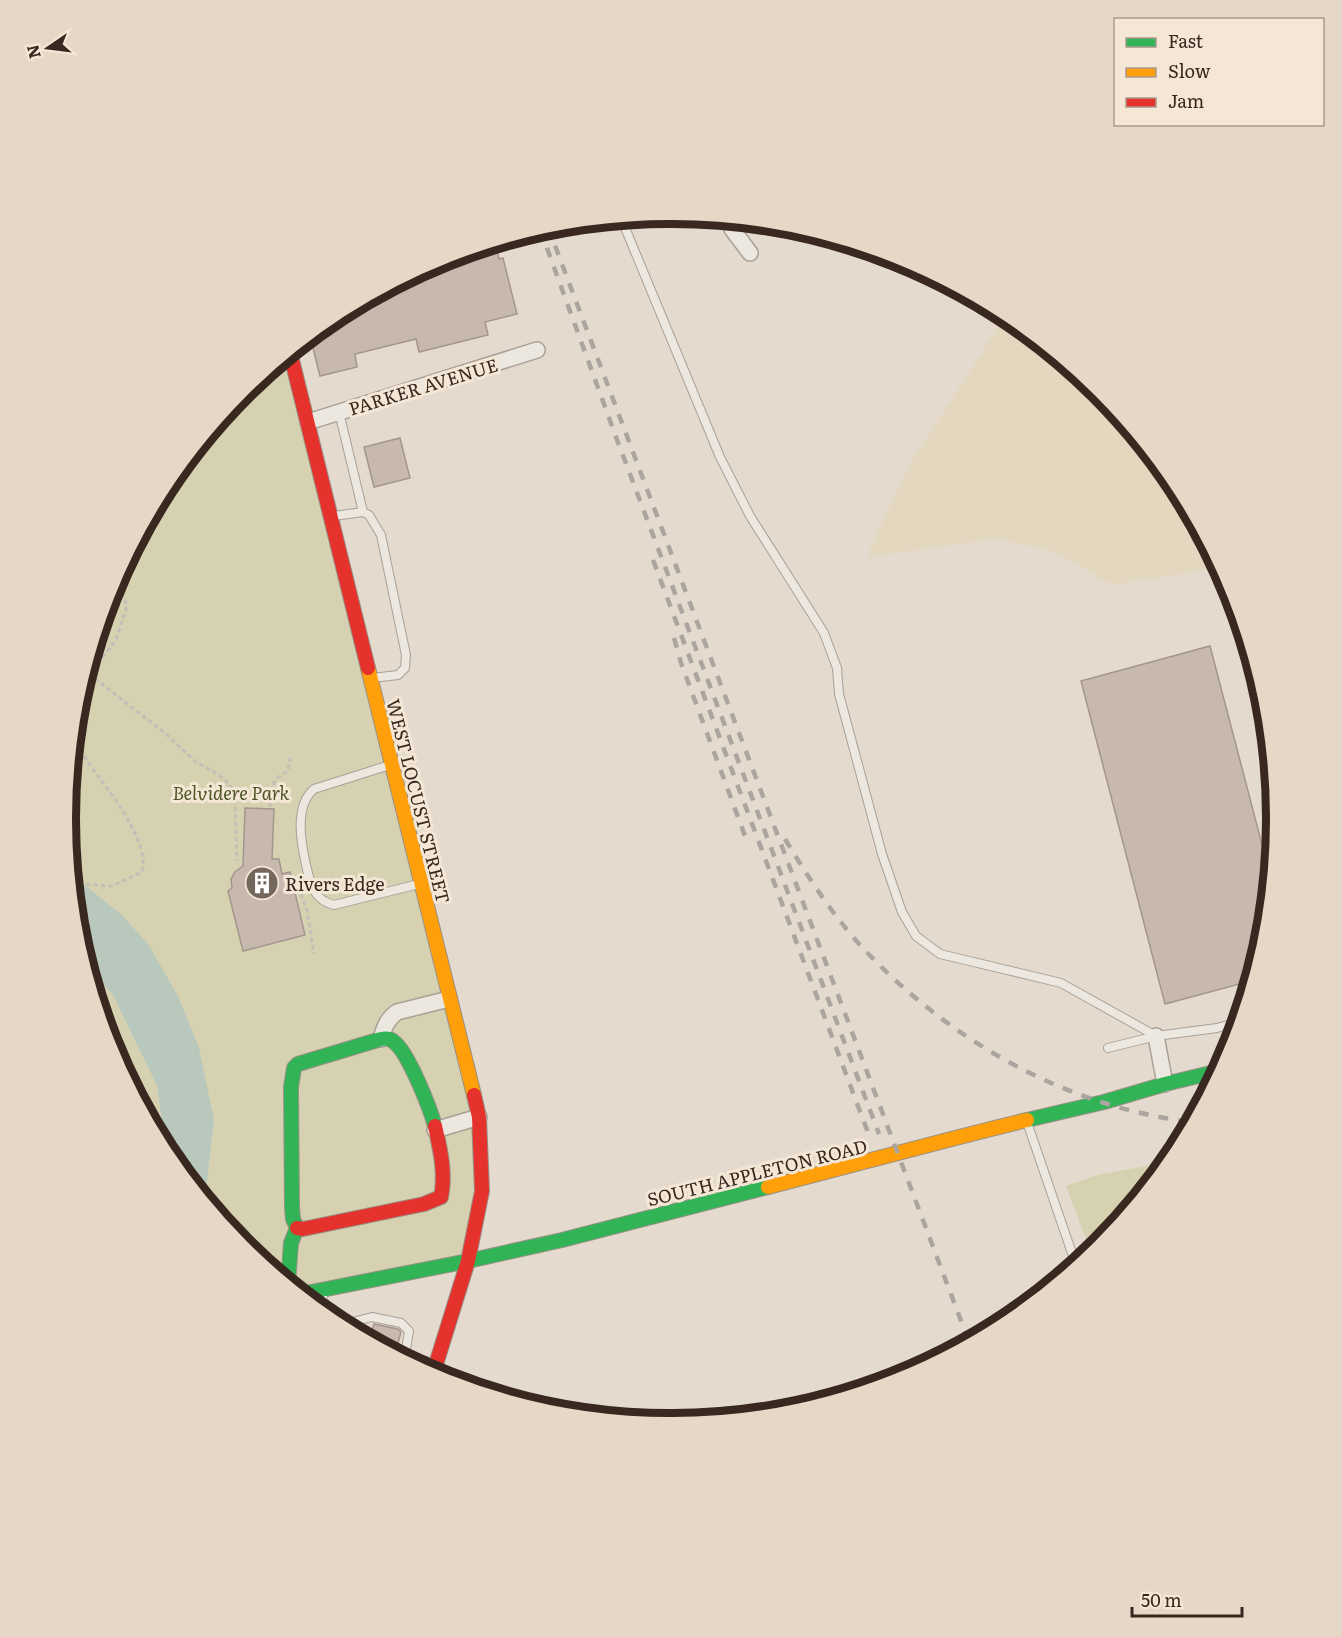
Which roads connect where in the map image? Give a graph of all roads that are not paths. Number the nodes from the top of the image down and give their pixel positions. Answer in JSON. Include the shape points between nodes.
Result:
{"nodes":[{"id":1,"x":624,"y":226,"type":"edge"},
{"id":2,"x":731,"y":227,"type":"edge"},
{"id":3,"x":750,"y":253,"type":"dead end"},
{"id":4,"x":537,"y":350,"type":"dead end"},
{"id":5,"x":292,"y":361,"type":"edge"},
{"id":6,"x":339,"y":412,"type":"junction"},
{"id":7,"x":308,"y":422,"type":"junction"},
{"id":8,"x":363,"y":512,"type":"junction"},
{"id":9,"x":331,"y":516,"type":"junction"},
{"id":10,"x":370,"y":678,"type":"junction"},
{"id":11,"x":392,"y":764,"type":"junction"},
{"id":12,"x":421,"y":884,"type":"junction"},
{"id":13,"x":449,"y":999,"type":"junction"},
{"id":14,"x":1228,"y":1025,"type":"edge"},
{"id":15,"x":1156,"y":1036,"type":"junction"},
{"id":16,"x":381,"y":1039,"type":"junction"},
{"id":17,"x":1108,"y":1048,"type":"dead end"},
{"id":18,"x":1207,"y":1074,"type":"edge"},
{"id":19,"x":1165,"y":1084,"type":"junction"},
{"id":20,"x":479,"y":1117,"type":"junction"},
{"id":21,"x":1027,"y":1120,"type":"junction"},
{"id":22,"x":435,"y":1130,"type":"junction"},
{"id":23,"x":297,"y":1228,"type":"junction"},
{"id":24,"x":1073,"y":1256,"type":"edge"},
{"id":25,"x":468,"y":1261,"type":"junction"},
{"id":26,"x":289,"y":1273,"type":"edge"},
{"id":27,"x":323,"y":1290,"type":"junction"},
{"id":28,"x":312,"y":1292,"type":"edge"},
{"id":29,"x":323,"y":1300,"type":"edge"},
{"id":30,"x":355,"y":1322,"type":"edge"},
{"id":31,"x":398,"y":1343,"type":"dead end"},
{"id":32,"x":406,"y":1349,"type":"joint"},
{"id":33,"x":435,"y":1365,"type":"edge"}],
"edges":[{"from":1,"to":15,"type":"lane","via":[[720,458],[750,516],[824,633],[837,668],[839,694],[882,855],[902,912],[916,936],[940,954],[1061,983]]},
{"from":2,"to":3,"type":"street"},
{"from":4,"to":6,"type":"street","name":"PARKER AVENUE"},
{"from":5,"to":7,"type":"street","name":"WEST LOCUST STREET"},
{"from":6,"to":7,"type":"street","name":"PARKER AVENUE"},
{"from":6,"to":8,"type":"lane"},
{"from":7,"to":9,"type":"street","name":"WEST LOCUST STREET"},
{"from":8,"to":9,"type":"lane"},
{"from":8,"to":10,"type":"lane","via":[[381,535],[406,655],[405,668],[398,675]]},
{"from":9,"to":10,"type":"street","name":"WEST LOCUST STREET"},
{"from":10,"to":11,"type":"street","name":"WEST LOCUST STREET"},
{"from":11,"to":12,"type":"street","name":"WEST LOCUST STREET"},
{"from":11,"to":12,"type":"lane","via":[[308,794],[301,819],[310,879],[315,891],[334,905]]},
{"from":12,"to":13,"type":"street","name":"WEST LOCUST STREET"},
{"from":13,"to":16,"type":"street","via":[[397,1012],[384,1027]]},
{"from":13,"to":20,"type":"street","name":"WEST LOCUST STREET"},
{"from":14,"to":15,"type":"lane"},
{"from":15,"to":17,"type":"lane"},
{"from":15,"to":19,"type":"street"},
{"from":16,"to":22,"type":"street","via":[[393,1040],[402,1051],[429,1107]]},
{"from":16,"to":23,"type":"street","via":[[294,1068],[292,1207]]},
{"from":18,"to":19,"type":"street","name":"SOUTH APPLETON ROAD"},
{"from":19,"to":21,"type":"street","name":"SOUTH APPLETON ROAD"},
{"from":20,"to":22,"type":"street"},
{"from":20,"to":25,"type":"street","name":"WEST LOCUST STREET","via":[[482,1191]]},
{"from":21,"to":24,"type":"lane"},
{"from":21,"to":25,"type":"street","name":"SOUTH APPLETON ROAD"},
{"from":22,"to":23,"type":"street","via":[[444,1183],[441,1197]]},
{"from":23,"to":26,"type":"street","via":[[291,1243]]},
{"from":25,"to":27,"type":"street","name":"SOUTH APPLETON ROAD"},
{"from":25,"to":33,"type":"street","name":"WEST LOCUST STREET"},
{"from":27,"to":28,"type":"street","name":"SOUTH APPLETON ROAD"},
{"from":27,"to":29,"type":"lane"},
{"from":30,"to":32,"type":"lane","via":[[372,1317],[401,1323],[409,1331]]},
{"from":31,"to":32,"type":"lane"}]}
